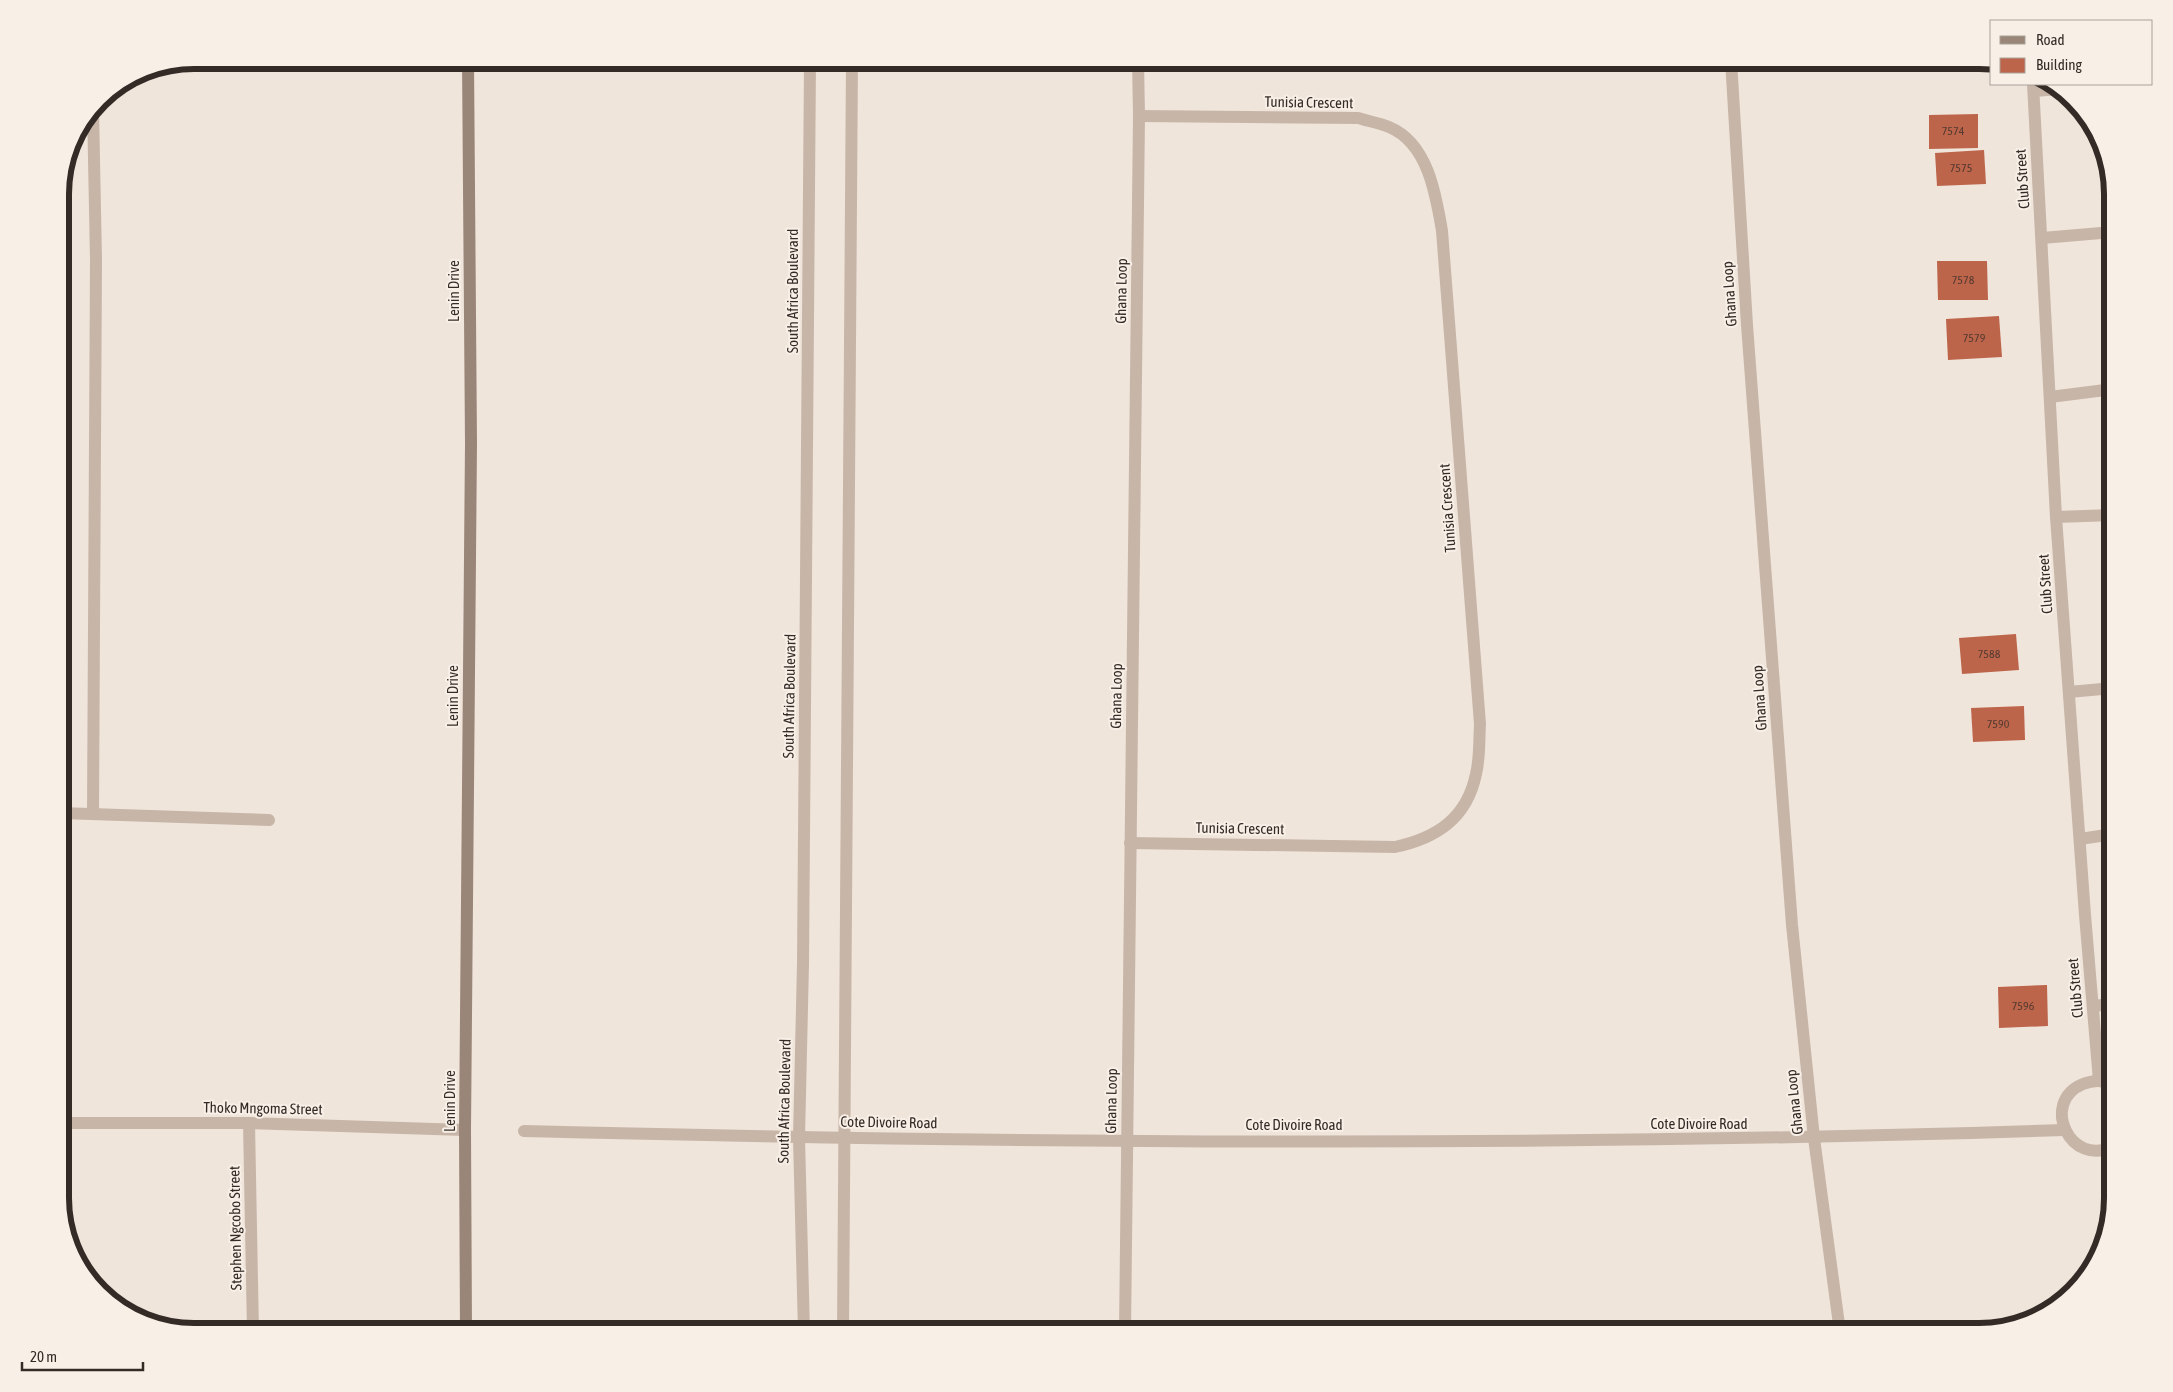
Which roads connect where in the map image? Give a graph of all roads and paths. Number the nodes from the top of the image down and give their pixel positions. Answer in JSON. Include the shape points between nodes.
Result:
{"nodes":[{"id":1,"x":468,"y":69,"type":"edge"},
{"id":2,"x":810,"y":69,"type":"edge"},
{"id":3,"x":852,"y":69,"type":"edge"},
{"id":4,"x":1138,"y":69,"type":"edge"},
{"id":5,"x":1732,"y":69,"type":"edge"},
{"id":6,"x":2034,"y":87,"type":"edge"},
{"id":7,"x":1139,"y":116,"type":"junction"},
{"id":8,"x":93,"y":120,"type":"edge"},
{"id":9,"x":2104,"y":233,"type":"edge"},
{"id":10,"x":2042,"y":238,"type":"junction"},
{"id":11,"x":2104,"y":390,"type":"edge"},
{"id":12,"x":2050,"y":397,"type":"junction"},
{"id":13,"x":2104,"y":515,"type":"edge"},
{"id":14,"x":2056,"y":517,"type":"junction"},
{"id":15,"x":2104,"y":689,"type":"edge"},
{"id":16,"x":2069,"y":692,"type":"junction"},
{"id":17,"x":69,"y":812,"type":"edge"},
{"id":18,"x":93,"y":813,"type":"junction"},
{"id":19,"x":269,"y":820,"type":"dead end"},
{"id":20,"x":2104,"y":835,"type":"edge"},
{"id":21,"x":2080,"y":839,"type":"junction"},
{"id":22,"x":1130,"y":843,"type":"junction"},
{"id":23,"x":2104,"y":1005,"type":"edge"},
{"id":24,"x":2093,"y":1006,"type":"junction"},
{"id":25,"x":2099,"y":1081,"type":"junction"},
{"id":26,"x":2104,"y":1082,"type":"edge"},
{"id":27,"x":69,"y":1123,"type":"edge"},
{"id":28,"x":249,"y":1123,"type":"junction"},
{"id":29,"x":465,"y":1130,"type":"junction"},
{"id":30,"x":2064,"y":1130,"type":"junction"},
{"id":31,"x":524,"y":1132,"type":"dead end"},
{"id":32,"x":844,"y":1137,"type":"junction"},
{"id":33,"x":799,"y":1138,"type":"junction"},
{"id":34,"x":1814,"y":1138,"type":"junction"},
{"id":35,"x":1126,"y":1141,"type":"junction"},
{"id":36,"x":2104,"y":1149,"type":"edge"},
{"id":37,"x":254,"y":1323,"type":"edge"},
{"id":38,"x":466,"y":1323,"type":"edge"},
{"id":39,"x":804,"y":1323,"type":"edge"},
{"id":40,"x":843,"y":1323,"type":"edge"},
{"id":41,"x":1125,"y":1323,"type":"edge"},
{"id":42,"x":1839,"y":1323,"type":"edge"}],
"edges":[{"from":1,"to":29,"type":"street","name":"Lenin Drive","via":[[471,443]]},
{"from":2,"to":33,"type":"street","name":"South Africa Boulevard"},
{"from":3,"to":32,"type":"street"},
{"from":4,"to":7,"type":"street","name":"Ghana Loop"},
{"from":5,"to":34,"type":"street","name":"Ghana Loop","via":[[1747,325],[1792,925]]},
{"from":6,"to":10,"type":"street","name":"Club Street"},
{"from":7,"to":22,"type":"street","name":"Ghana Loop"},
{"from":7,"to":22,"type":"street","name":"Tunisia Crescent","via":[[1358,118],[1390,127],[1424,161],[1435,190],[1442,231],[1480,724],[1476,774],[1468,798],[1452,821],[1418,842],[1395,846]]},
{"from":8,"to":18,"type":"street","via":[[96,260]]},
{"from":9,"to":10,"type":"street"},
{"from":10,"to":12,"type":"street","name":"Club Street"},
{"from":11,"to":12,"type":"street"},
{"from":12,"to":14,"type":"street","name":"Club Street"},
{"from":13,"to":14,"type":"street"},
{"from":14,"to":16,"type":"street","name":"Club Street"},
{"from":15,"to":16,"type":"street"},
{"from":16,"to":21,"type":"street","name":"Club Street"},
{"from":17,"to":18,"type":"street"},
{"from":18,"to":19,"type":"street"},
{"from":20,"to":21,"type":"street"},
{"from":21,"to":24,"type":"street","name":"Club Street"},
{"from":22,"to":35,"type":"street","name":"Ghana Loop"},
{"from":23,"to":24,"type":"street"},
{"from":24,"to":25,"type":"street","name":"Club Street"},
{"from":25,"to":26,"type":"street"},
{"from":25,"to":30,"type":"street","via":[[2071,1091],[2062,1110]]},
{"from":27,"to":28,"type":"street","name":"Thoko Mngoma Street"},
{"from":28,"to":29,"type":"street","name":"Thoko Mngoma Street"},
{"from":28,"to":37,"type":"street","name":"Stephen Ngcobo Street"},
{"from":29,"to":38,"type":"street","name":"Lenin Drive"},
{"from":30,"to":34,"type":"street","name":"Cote Divoire Road"},
{"from":30,"to":36,"type":"street","via":[[2078,1145],[2098,1151]]},
{"from":31,"to":33,"type":"street","name":"Cote Divoire Road"},
{"from":32,"to":33,"type":"street","name":"Cote Divoire Road"},
{"from":32,"to":35,"type":"street","name":"Cote Divoire Road"},
{"from":32,"to":40,"type":"street"},
{"from":33,"to":39,"type":"street","name":"South Africa Boulevard"},
{"from":34,"to":35,"type":"street","name":"Cote Divoire Road"},
{"from":34,"to":42,"type":"street","name":"Ghana Loop"},
{"from":35,"to":41,"type":"street","name":"Ghana Loop"}]}
